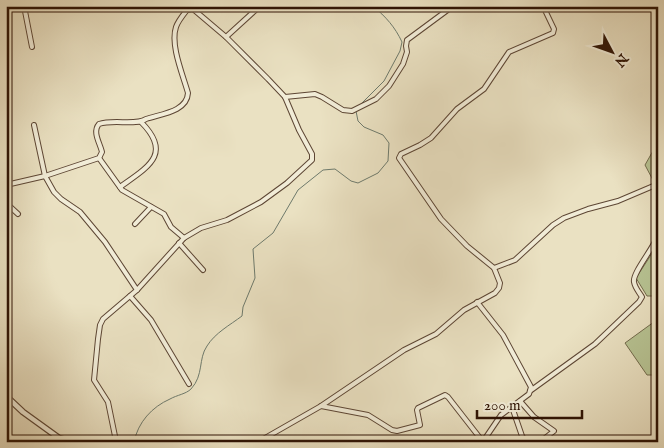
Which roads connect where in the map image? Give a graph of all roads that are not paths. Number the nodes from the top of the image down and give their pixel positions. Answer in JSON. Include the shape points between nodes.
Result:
{"nodes":[{"id":1,"x":24,"y":6,"type":"edge"},
{"id":2,"x":170,"y":6,"type":"edge"},
{"id":3,"x":260,"y":6,"type":"edge"},
{"id":4,"x":453,"y":6,"type":"edge"},
{"id":5,"x":543,"y":6,"type":"edge"},
{"id":6,"x":195,"y":8,"type":"edge"},
{"id":7,"x":187,"y":10,"type":"junction"},
{"id":8,"x":226,"y":36,"type":"junction"},
{"id":9,"x":32,"y":47,"type":"dead end"},
{"id":10,"x":285,"y":97,"type":"junction"},
{"id":11,"x":141,"y":122,"type":"junction"},
{"id":12,"x":34,"y":125,"type":"dead end"},
{"id":13,"x":99,"y":158,"type":"junction"},
{"id":14,"x":45,"y":176,"type":"junction"},
{"id":15,"x":6,"y":184,"type":"edge"},
{"id":16,"x":657,"y":184,"type":"edge"},
{"id":17,"x":120,"y":187,"type":"junction"},
{"id":18,"x":658,"y":192,"type":"edge"},
{"id":19,"x":6,"y":203,"type":"edge"},
{"id":20,"x":150,"y":206,"type":"junction"},
{"id":21,"x":18,"y":214,"type":"dead end"},
{"id":22,"x":135,"y":224,"type":"dead end"},
{"id":23,"x":658,"y":235,"type":"edge"},
{"id":24,"x":184,"y":238,"type":"junction"},
{"id":25,"x":179,"y":243,"type":"junction"},
{"id":26,"x":494,"y":268,"type":"junction"},
{"id":27,"x":203,"y":270,"type":"dead end"},
{"id":28,"x":137,"y":290,"type":"junction"},
{"id":29,"x":130,"y":296,"type":"junction"},
{"id":30,"x":477,"y":302,"type":"junction"},
{"id":31,"x":188,"y":384,"type":"dead end"},
{"id":32,"x":530,"y":391,"type":"junction"},
{"id":33,"x":6,"y":396,"type":"edge"},
{"id":34,"x":520,"y":401,"type":"junction"},
{"id":35,"x":321,"y":406,"type":"junction"},
{"id":36,"x":512,"y":406,"type":"junction"},
{"id":37,"x":69,"y":442,"type":"edge"},
{"id":38,"x":100,"y":442,"type":"edge"},
{"id":39,"x":115,"y":442,"type":"edge"},
{"id":40,"x":258,"y":442,"type":"edge"},
{"id":41,"x":526,"y":442,"type":"edge"},
{"id":42,"x":540,"y":442,"type":"edge"}],
"edges":[{"from":1,"to":9,"type":"street"},
{"from":2,"to":7,"type":"street"},
{"from":3,"to":8,"type":"street"},
{"from":4,"to":10,"type":"street","via":[[410,37],[406,42],[404,64],[376,99],[352,111],[343,110],[315,94]]},
{"from":5,"to":26,"type":"street","via":[[553,33],[509,52],[484,89],[457,109],[431,138],[400,158],[445,224]]},
{"from":6,"to":7,"type":"street"},
{"from":6,"to":8,"type":"street"},
{"from":7,"to":11,"type":"street","via":[[176,26],[174,38],[187,98],[178,108]]},
{"from":8,"to":10,"type":"street"},
{"from":10,"to":24,"type":"street","via":[[312,154],[311,162],[261,202]]},
{"from":11,"to":13,"type":"street","via":[[112,121],[97,126],[102,152]]},
{"from":11,"to":17,"type":"street","via":[[154,138],[156,151],[152,161]]},
{"from":12,"to":14,"type":"street"},
{"from":13,"to":14,"type":"street"},
{"from":13,"to":17,"type":"street"},
{"from":14,"to":15,"type":"street"},
{"from":14,"to":28,"type":"street","via":[[54,192],[80,212],[105,242]]},
{"from":16,"to":18,"type":"street"},
{"from":16,"to":26,"type":"street","via":[[618,201],[564,218],[515,260]]},
{"from":17,"to":20,"type":"street"},
{"from":19,"to":21,"type":"street"},
{"from":20,"to":22,"type":"street"},
{"from":20,"to":24,"type":"street","via":[[164,214],[171,227]]},
{"from":23,"to":32,"type":"street","via":[[634,276],[634,285],[642,297],[639,302],[595,344]]},
{"from":24,"to":25,"type":"street"},
{"from":25,"to":27,"type":"street"},
{"from":25,"to":28,"type":"street"},
{"from":26,"to":30,"type":"street","via":[[499,288]]},
{"from":28,"to":29,"type":"street"},
{"from":29,"to":31,"type":"street","via":[[150,320]]},
{"from":29,"to":39,"type":"street","via":[[100,324],[93,375],[94,382],[108,402]]},
{"from":30,"to":32,"type":"street","via":[[503,335],[531,387]]},
{"from":30,"to":35,"type":"street","via":[[436,334],[396,355]]},
{"from":32,"to":34,"type":"street"},
{"from":33,"to":37,"type":"street","via":[[44,429]]},
{"from":34,"to":36,"type":"street"},
{"from":34,"to":42,"type":"street","via":[[534,417],[554,431]]},
{"from":35,"to":36,"type":"street","via":[[368,415],[396,431],[420,425],[418,408],[445,395],[482,440]]},
{"from":35,"to":40,"type":"street"},
{"from":36,"to":41,"type":"street"},
{"from":37,"to":38,"type":"street"}]}
